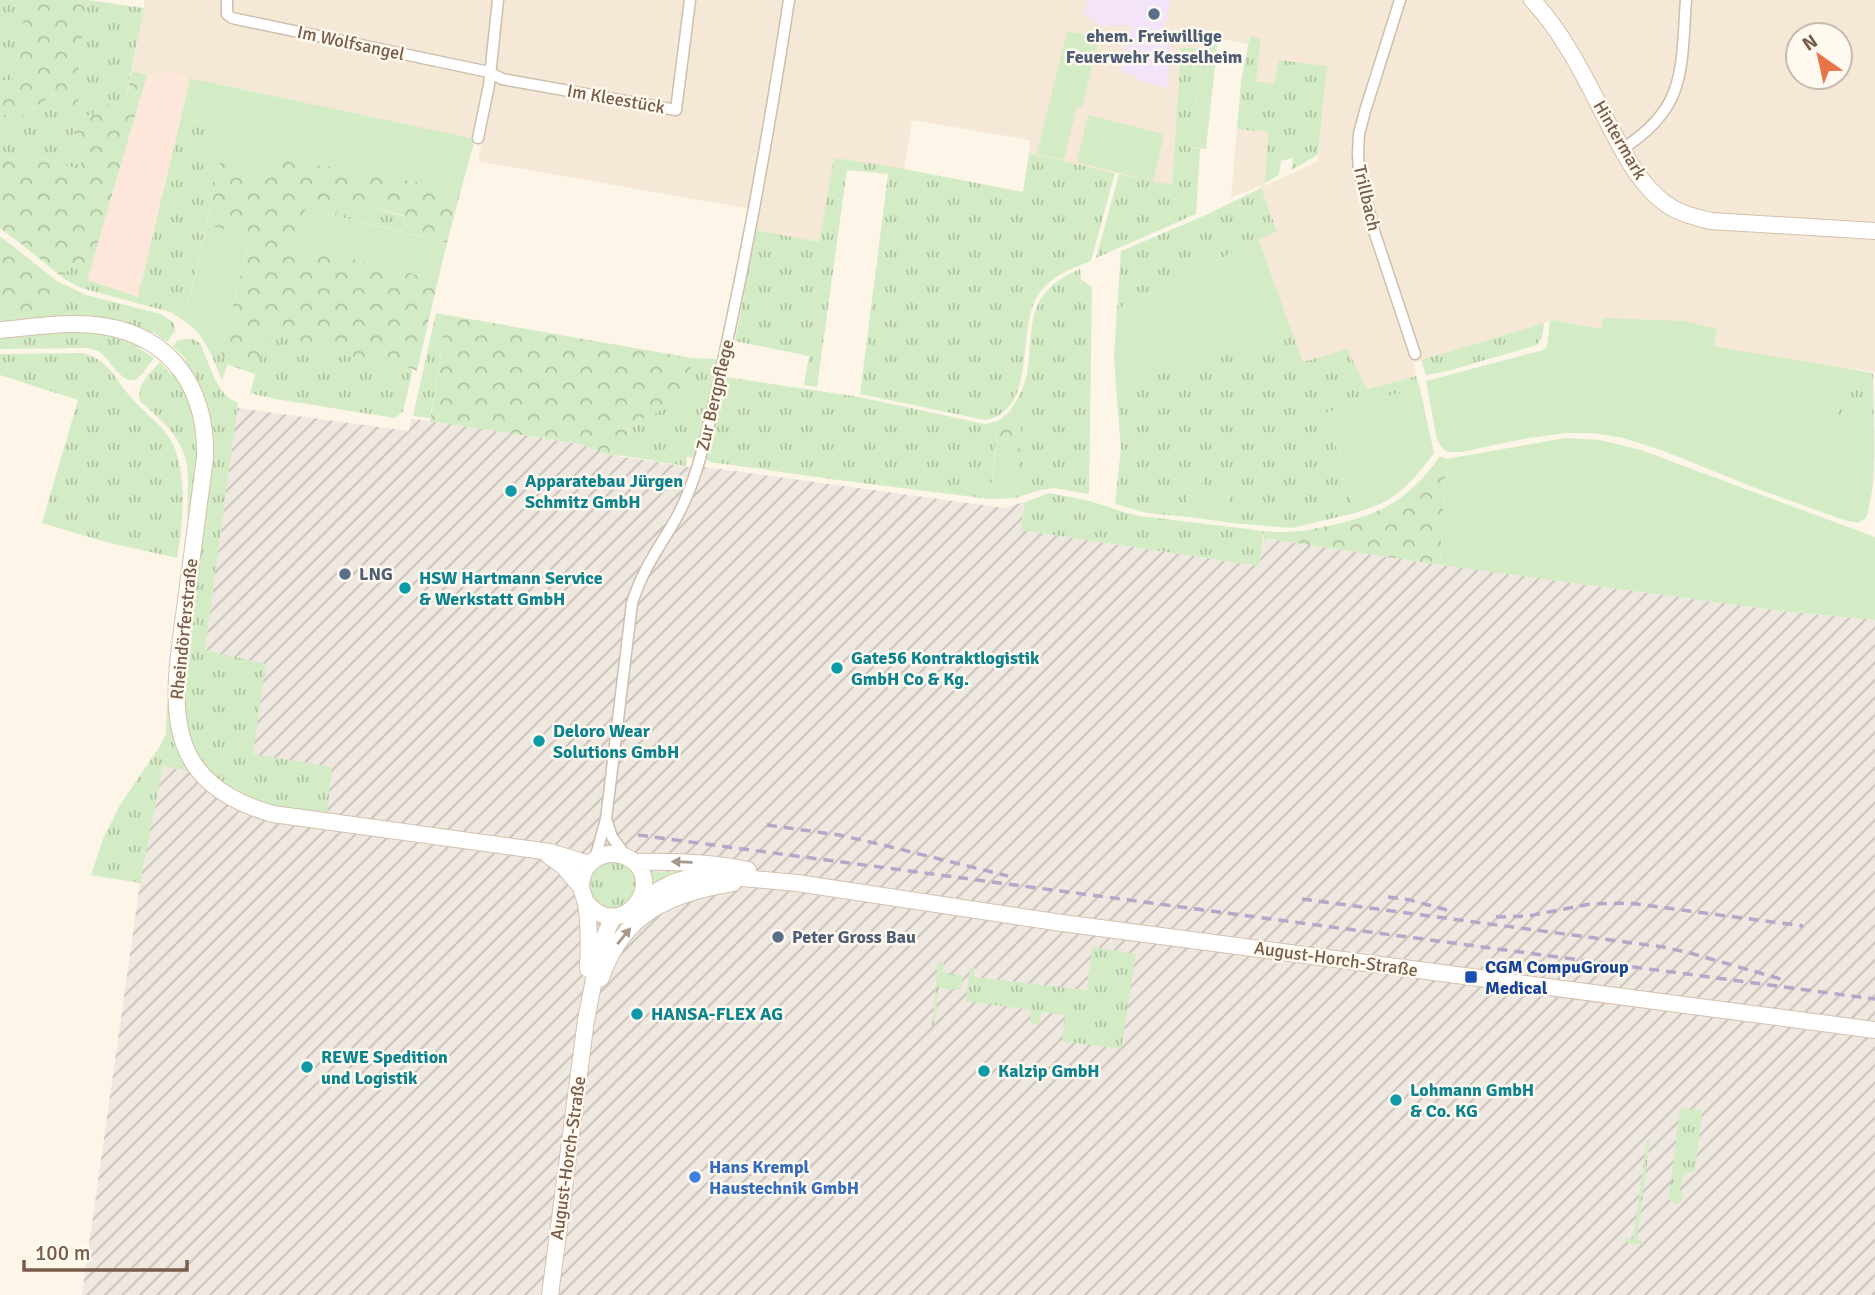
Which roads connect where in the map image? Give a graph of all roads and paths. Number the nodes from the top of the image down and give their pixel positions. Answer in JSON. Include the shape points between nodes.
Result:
{"nodes":[{"id":1,"x":227,"y":0,"type":"edge"},
{"id":2,"x":498,"y":0,"type":"edge"},
{"id":3,"x":690,"y":0,"type":"edge"},
{"id":4,"x":789,"y":0,"type":"edge"},
{"id":5,"x":1400,"y":0,"type":"edge"},
{"id":6,"x":1532,"y":0,"type":"edge"},
{"id":7,"x":1686,"y":0,"type":"edge"},
{"id":8,"x":489,"y":72,"type":"junction"},
{"id":9,"x":478,"y":138,"type":"dead end"},
{"id":10,"x":1622,"y":149,"type":"junction"},
{"id":11,"x":1875,"y":231,"type":"edge"},
{"id":12,"x":0,"y":330,"type":"edge"},
{"id":13,"x":1416,"y":354,"type":"dead end"},
{"id":14,"x":606,"y":820,"type":"junction"},
{"id":15,"x":538,"y":850,"type":"junction"},
{"id":16,"x":631,"y":860,"type":"junction"},
{"id":17,"x":592,"y":862,"type":"junction"},
{"id":18,"x":755,"y":880,"type":"junction"},
{"id":19,"x":797,"y":883,"type":"junction"},
{"id":20,"x":584,"y":895,"type":"junction"},
{"id":21,"x":640,"y":900,"type":"junction"},
{"id":22,"x":613,"y":916,"type":"junction"},
{"id":23,"x":586,"y":1020,"type":"junction"},
{"id":24,"x":1875,"y":1030,"type":"edge"},
{"id":25,"x":550,"y":1295,"type":"edge"}],
"edges":[{"from":1,"to":8,"type":"street","name":"Im Wolfsangel","via":[[227,14],[232,18]]},
{"from":2,"to":8,"type":"street"},
{"from":3,"to":8,"type":"street","name":"Im Kleestück","via":[[676,110],[502,79]]},
{"from":4,"to":14,"type":"street","name":"Zur Bergpflege","via":[[751,227],[699,463],[690,491],[639,581],[632,603]]},
{"from":5,"to":13,"type":"street","name":"Trillbach","via":[[1365,111],[1358,153],[1375,234]]},
{"from":6,"to":10,"type":"main road","name":"Hintermark","via":[[1586,78]]},
{"from":7,"to":10,"type":"street","via":[[1676,89],[1655,124]]},
{"from":8,"to":9,"type":"street"},
{"from":10,"to":11,"type":"main road","name":"Hintermark","via":[[1651,192],[1686,215],[1711,221]]},
{"from":12,"to":15,"type":"main road","name":"Rheindörferstraße","via":[[83,325],[122,330],[159,348],[190,383],[206,439],[175,695],[179,729],[190,756],[217,789],[273,814]]},
{"from":14,"to":16,"type":"street"},
{"from":14,"to":17,"type":"street","name":"Zur Bergpflege"},
{"from":15,"to":17,"type":"main road","name":"Rheindörferstraße"},
{"from":15,"to":20,"type":"main road","name":"Rheindörferstraße","via":[[564,866]]},
{"from":16,"to":17,"type":"main road","name":"August-Horch-Straße","via":[[611,854]]},
{"from":19,"to":16,"type":"main road","name":"August-Horch-Straße","one_way":true,"via":[[723,865]]},
{"from":16,"to":21,"type":"main road","via":[[643,877]]},
{"from":17,"to":20,"type":"main road","name":"August-Horch-Straße","via":[[584,872]]},
{"from":18,"to":19,"type":"main road","name":"August-Horch-Straße"},
{"from":18,"to":21,"type":"main road","name":"August-Horch-Straße","via":[[710,875],[688,878]]},
{"from":23,"to":18,"type":"main road","one_way":true,"via":[[614,949],[639,919],[681,895]]},
{"from":19,"to":24,"type":"main road","name":"August-Horch-Straße","via":[[1062,923]]},
{"from":20,"to":22,"type":"main road","via":[[591,908]]},
{"from":20,"to":23,"type":"main road","name":"August-Horch-Straße","via":[[589,959]]},
{"from":21,"to":22,"type":"main road","name":"August-Horch-Straße","via":[[623,915]]},
{"from":22,"to":23,"type":"main road","name":"August-Horch-Straße","via":[[601,944]]},
{"from":23,"to":25,"type":"main road","name":"August-Horch-Straße"}]}
